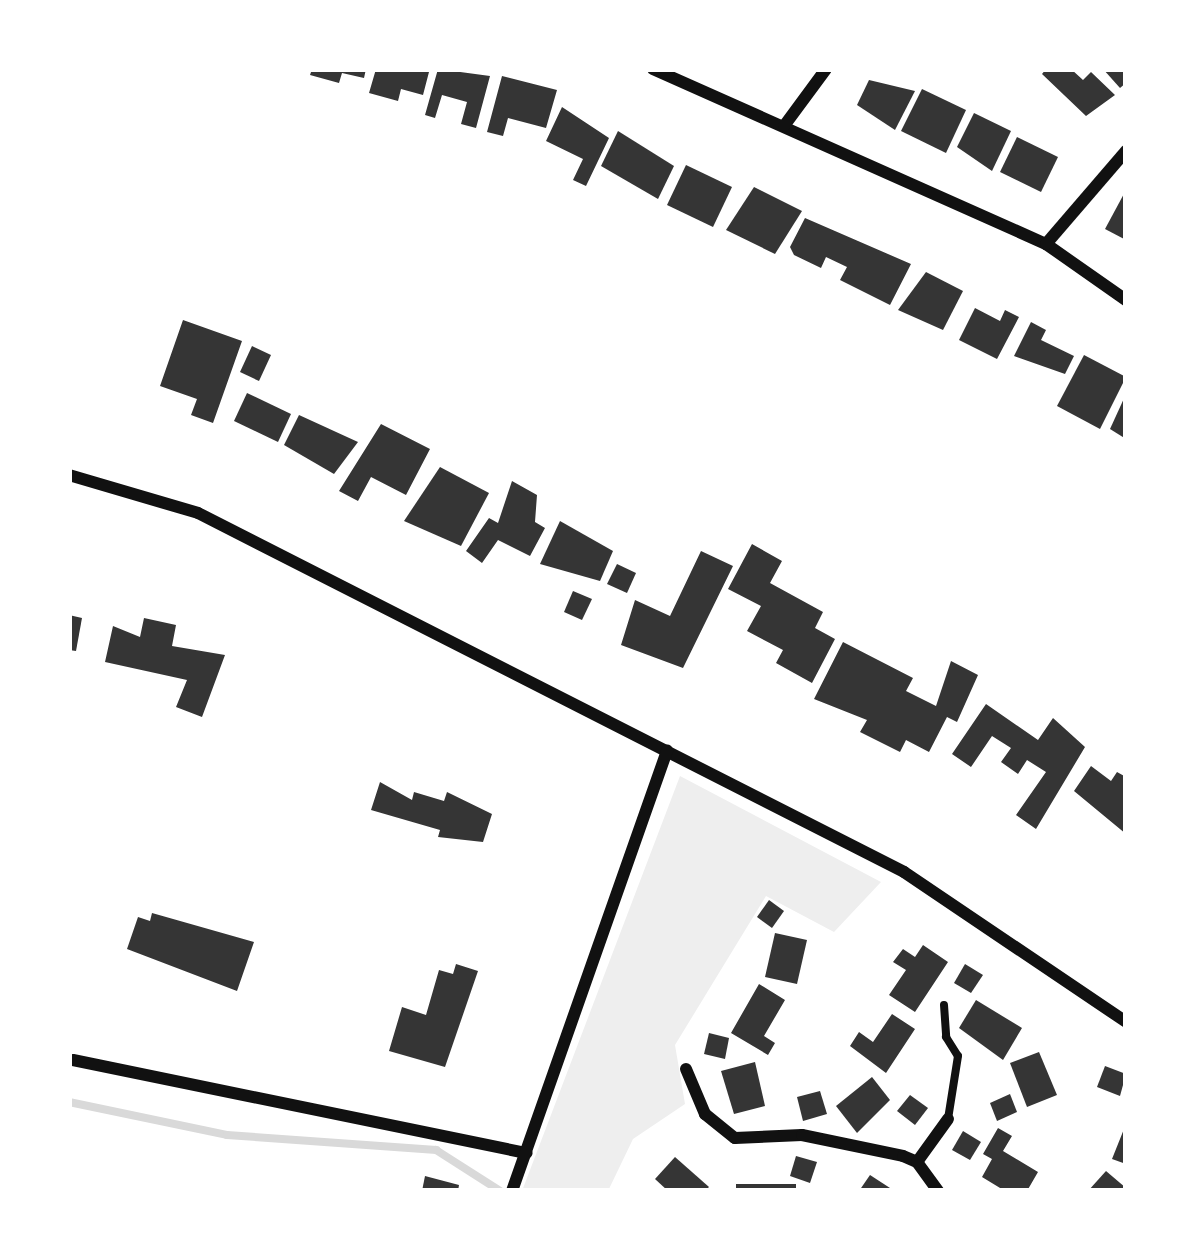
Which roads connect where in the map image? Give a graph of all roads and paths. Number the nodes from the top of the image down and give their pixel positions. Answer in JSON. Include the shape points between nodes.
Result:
{"nodes":[{"id":1,"x":653,"y":69,"type":"edge"},
{"id":2,"x":826,"y":69,"type":"edge"},
{"id":3,"x":784,"y":126,"type":"junction"},
{"id":4,"x":1126,"y":151,"type":"edge"},
{"id":5,"x":1046,"y":244,"type":"junction"},
{"id":6,"x":1126,"y":300,"type":"edge"},
{"id":7,"x":69,"y":475,"type":"edge"},
{"id":8,"x":667,"y":751,"type":"junction"},
{"id":9,"x":944,"y":1005,"type":"dead end"},
{"id":10,"x":1126,"y":1022,"type":"edge"},
{"id":11,"x":73,"y":1060,"type":"dead end"},
{"id":12,"x":686,"y":1069,"type":"dead end"},
{"id":13,"x":949,"y":1119,"type":"joint"},
{"id":14,"x":527,"y":1153,"type":"junction"},
{"id":15,"x":917,"y":1162,"type":"junction"},
{"id":16,"x":512,"y":1191,"type":"edge"},
{"id":17,"x":938,"y":1191,"type":"edge"}],
"edges":[{"from":1,"to":3,"type":"street"},
{"from":2,"to":3,"type":"street"},
{"from":3,"to":5,"type":"street"},
{"from":4,"to":5,"type":"street"},
{"from":5,"to":6,"type":"street"},
{"from":7,"to":8,"type":"street","via":[[198,513]]},
{"from":8,"to":10,"type":"street","via":[[904,872]]},
{"from":8,"to":14,"type":"street"},
{"from":9,"to":13,"type":"lane","via":[[946,1037],[958,1056]]},
{"from":11,"to":14,"type":"street"},
{"from":12,"to":15,"type":"street","via":[[705,1114],[735,1138],[802,1135]]},
{"from":13,"to":15,"type":"street"},
{"from":14,"to":16,"type":"street"},
{"from":15,"to":17,"type":"street"}]}
